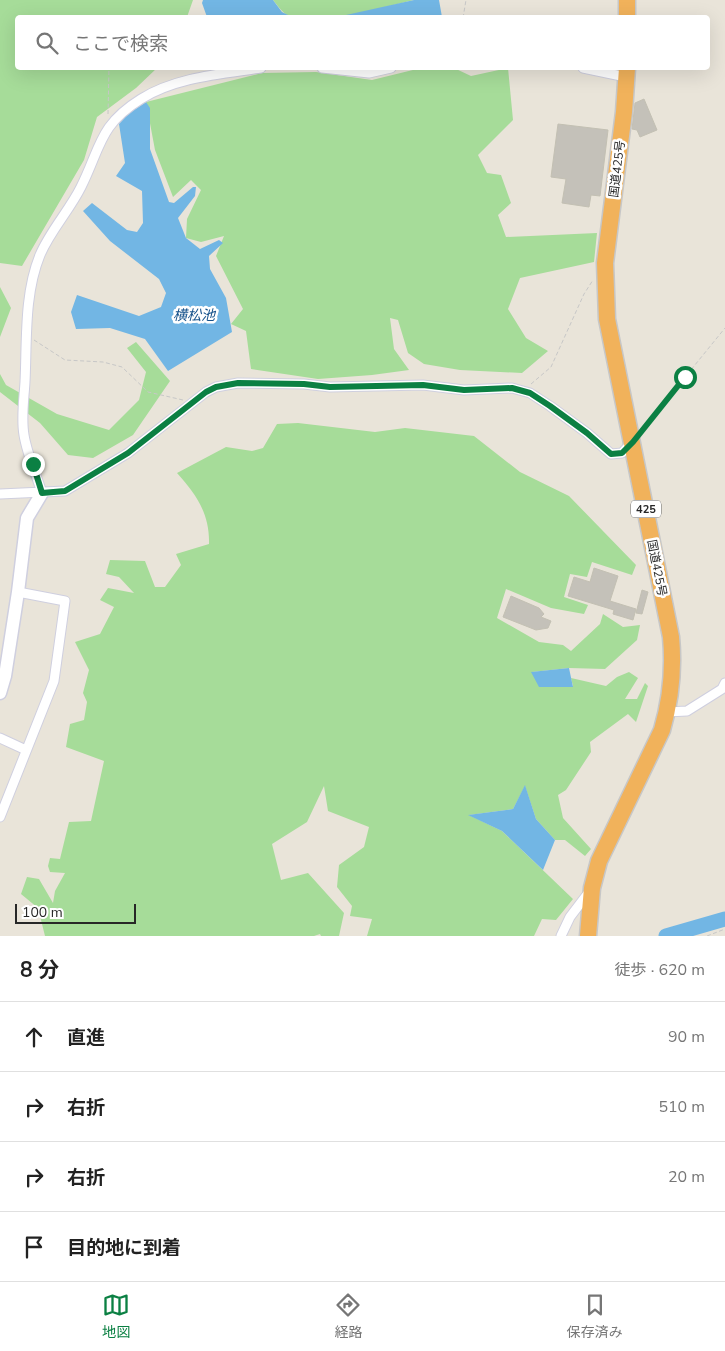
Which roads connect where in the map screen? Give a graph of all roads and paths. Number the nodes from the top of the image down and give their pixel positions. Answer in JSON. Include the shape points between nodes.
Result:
{"nodes":[{"id":1,"x":466,"y":0,"type":"edge"},
{"id":2,"x":627,"y":0,"type":"edge"},
{"id":3,"x":464,"y":15,"type":"edge"},
{"id":4,"x":627,"y":15,"type":"edge"},
{"id":5,"x":109,"y":70,"type":"edge"},
{"id":6,"x":249,"y":70,"type":"edge"},
{"id":7,"x":341,"y":70,"type":"edge"},
{"id":8,"x":382,"y":70,"type":"edge"},
{"id":9,"x":604,"y":70,"type":"edge"},
{"id":10,"x":626,"y":72,"type":"edge"},
{"id":11,"x":107,"y":128,"type":"junction"},
{"id":12,"x":594,"y":279,"type":"dead end"},
{"id":13,"x":725,"y":328,"type":"edge"},
{"id":14,"x":27,"y":336,"type":"junction"},
{"id":15,"x":523,"y":392,"type":"junction"},
{"id":16,"x":191,"y":402,"type":"junction"},
{"id":17,"x":633,"y":442,"type":"junction"},
{"id":18,"x":42,"y":493,"type":"junction"},
{"id":19,"x":0,"y":494,"type":"edge"},
{"id":20,"x":18,"y":592,"type":"junction"},
{"id":21,"x":725,"y":683,"type":"edge"},
{"id":22,"x":0,"y":693,"type":"edge"},
{"id":23,"x":667,"y":712,"type":"junction"},
{"id":24,"x":0,"y":738,"type":"edge"},
{"id":25,"x":26,"y":750,"type":"junction"},
{"id":26,"x":0,"y":817,"type":"edge"},
{"id":27,"x":592,"y":888,"type":"junction"},
{"id":28,"x":725,"y":929,"type":"edge"},
{"id":29,"x":561,"y":936,"type":"edge"},
{"id":30,"x":588,"y":936,"type":"edge"},
{"id":31,"x":707,"y":936,"type":"edge"}],
"edges":[{"from":1,"to":3,"type":"path"},
{"from":2,"to":4,"type":"highway"},
{"from":5,"to":11,"type":"path"},
{"from":6,"to":11,"type":"street","via":[[168,86],[142,98]]},
{"from":7,"to":8,"type":"street","via":[[369,73]]},
{"from":9,"to":10,"type":"street"},
{"from":10,"to":17,"type":"highway","name":"国道425号","number":"425","via":[[605,263],[610,342]]},
{"from":11,"to":14,"type":"street","via":[[74,202],[41,253],[31,290]]},
{"from":12,"to":15,"type":"path","via":[[551,367]]},
{"from":13,"to":17,"type":"path"},
{"from":14,"to":16,"type":"path","via":[[65,360],[103,362],[122,367],[148,392]]},
{"from":14,"to":18,"type":"street","via":[[22,426]]},
{"from":15,"to":16,"type":"street","via":[[512,388],[464,390],[423,385],[330,387],[238,383],[216,387]]},
{"from":15,"to":17,"type":"street","via":[[530,393],[580,428],[611,454],[622,453]]},
{"from":16,"to":18,"type":"street","via":[[128,453],[65,491]]},
{"from":17,"to":23,"type":"highway","name":"国道425号","number":"425","via":[[671,637],[673,669]]},
{"from":18,"to":19,"type":"street"},
{"from":18,"to":20,"type":"street","via":[[27,518]]},
{"from":20,"to":22,"type":"street"},
{"from":20,"to":25,"type":"street","via":[[65,601],[54,681]]},
{"from":21,"to":23,"type":"street","via":[[722,689],[687,711]]},
{"from":23,"to":27,"type":"highway","name":"国道425号","number":"425","via":[[659,738],[599,861]]},
{"from":24,"to":25,"type":"street"},
{"from":25,"to":26,"type":"street"},
{"from":27,"to":29,"type":"street","via":[[570,917]]},
{"from":27,"to":30,"type":"highway","name":"国道425号","number":"425"},
{"from":28,"to":31,"type":"path"}]}
